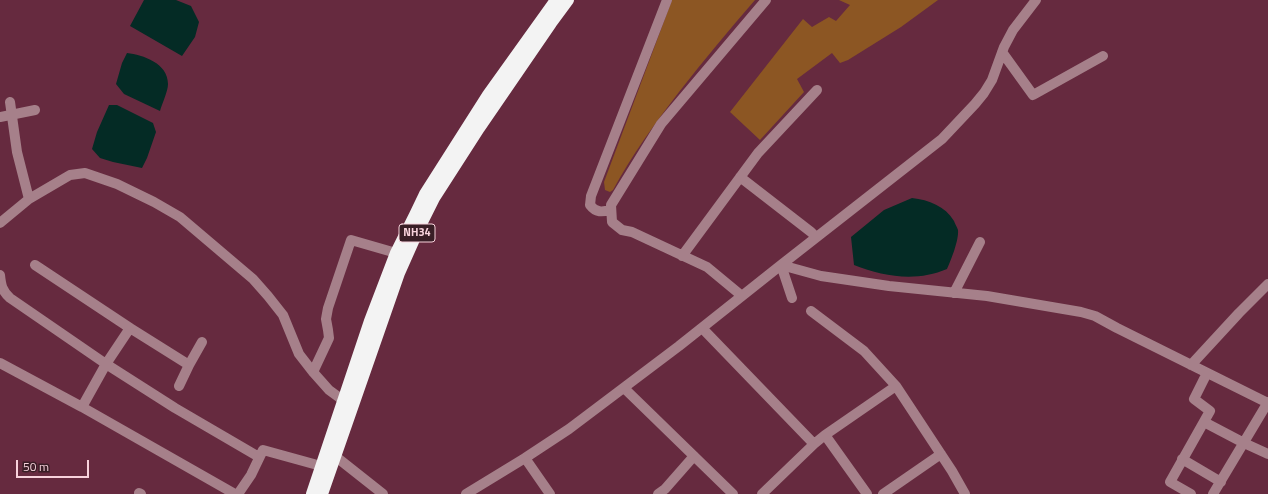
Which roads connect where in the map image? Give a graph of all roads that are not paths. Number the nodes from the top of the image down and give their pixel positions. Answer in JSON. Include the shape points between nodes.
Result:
{"nodes":[{"id":1,"x":556,"y":0,"type":"edge"},
{"id":2,"x":568,"y":0,"type":"edge"},
{"id":3,"x":667,"y":0,"type":"edge"},
{"id":4,"x":766,"y":0,"type":"edge"},
{"id":5,"x":1036,"y":0,"type":"edge"},
{"id":6,"x":1002,"y":52,"type":"junction"},
{"id":7,"x":1103,"y":56,"type":"dead end"},
{"id":8,"x":817,"y":90,"type":"dead end"},
{"id":9,"x":10,"y":102,"type":"dead end"},
{"id":10,"x":35,"y":110,"type":"dead end"},
{"id":11,"x":13,"y":114,"type":"junction"},
{"id":12,"x":0,"y":116,"type":"edge"},
{"id":13,"x":740,"y":177,"type":"junction"},
{"id":14,"x":29,"y":199,"type":"junction"},
{"id":15,"x":610,"y":210,"type":"junction"},
{"id":16,"x":0,"y":223,"type":"edge"},
{"id":17,"x":816,"y":237,"type":"junction"},
{"id":18,"x":980,"y":242,"type":"dead end"},
{"id":19,"x":401,"y":254,"type":"junction"},
{"id":20,"x":682,"y":256,"type":"junction"},
{"id":21,"x":781,"y":264,"type":"junction"},
{"id":22,"x":35,"y":265,"type":"dead end"},
{"id":23,"x":0,"y":275,"type":"edge"},
{"id":24,"x":1268,"y":284,"type":"edge"},
{"id":25,"x":954,"y":292,"type":"junction"},
{"id":26,"x":2,"y":296,"type":"edge"},
{"id":27,"x":742,"y":296,"type":"junction"},
{"id":28,"x":792,"y":298,"type":"dead end"},
{"id":29,"x":811,"y":311,"type":"dead end"},
{"id":30,"x":130,"y":328,"type":"junction"},
{"id":31,"x":702,"y":328,"type":"junction"},
{"id":32,"x":202,"y":342,"type":"dead end"},
{"id":33,"x":0,"y":363,"type":"edge"},
{"id":34,"x":106,"y":364,"type":"junction"},
{"id":35,"x":189,"y":365,"type":"junction"},
{"id":36,"x":1191,"y":365,"type":"junction"},
{"id":37,"x":313,"y":372,"type":"junction"},
{"id":38,"x":1207,"y":373,"type":"junction"},
{"id":39,"x":179,"y":386,"type":"dead end"},
{"id":40,"x":896,"y":386,"type":"junction"},
{"id":41,"x":624,"y":388,"type":"junction"},
{"id":42,"x":344,"y":401,"type":"junction"},
{"id":43,"x":1268,"y":402,"type":"edge"},
{"id":44,"x":82,"y":407,"type":"junction"},
{"id":45,"x":1204,"y":422,"type":"junction"},
{"id":46,"x":825,"y":435,"type":"junction"},
{"id":47,"x":1244,"y":443,"type":"junction"},
{"id":48,"x":814,"y":444,"type":"junction"},
{"id":49,"x":941,"y":454,"type":"junction"},
{"id":50,"x":1268,"y":454,"type":"edge"},
{"id":51,"x":336,"y":456,"type":"junction"},
{"id":52,"x":694,"y":456,"type":"junction"},
{"id":53,"x":259,"y":457,"type":"junction"},
{"id":54,"x":525,"y":458,"type":"junction"},
{"id":55,"x":1182,"y":459,"type":"junction"},
{"id":56,"x":321,"y":466,"type":"junction"},
{"id":57,"x":1221,"y":482,"type":"junction"},
{"id":58,"x":236,"y":494,"type":"edge"},
{"id":59,"x":312,"y":494,"type":"edge"},
{"id":60,"x":322,"y":494,"type":"edge"},
{"id":61,"x":383,"y":494,"type":"edge"},
{"id":62,"x":466,"y":494,"type":"edge"},
{"id":63,"x":550,"y":494,"type":"edge"},
{"id":64,"x":658,"y":494,"type":"edge"},
{"id":65,"x":733,"y":494,"type":"edge"},
{"id":66,"x":762,"y":494,"type":"edge"},
{"id":67,"x":867,"y":494,"type":"edge"},
{"id":68,"x":883,"y":494,"type":"edge"},
{"id":69,"x":965,"y":494,"type":"edge"},
{"id":70,"x":1192,"y":494,"type":"edge"},
{"id":71,"x":1213,"y":494,"type":"edge"}],
"edges":[{"from":1,"to":19,"type":"highway","number":"NH34","via":[[488,95],[443,165],[426,194]]},
{"from":2,"to":19,"type":"highway","number":"NH34","via":[[506,88],[434,198]]},
{"from":3,"to":15,"type":"street","via":[[591,196],[590,206],[594,210]]},
{"from":4,"to":15,"type":"street","via":[[661,124],[610,206]]},
{"from":5,"to":6,"type":"street","via":[[1013,30]]},
{"from":6,"to":7,"type":"street","via":[[1033,95]]},
{"from":6,"to":17,"type":"street","via":[[992,80],[984,93],[942,139]]},
{"from":8,"to":13,"type":"street","via":[[758,153]]},
{"from":9,"to":11,"type":"street"},
{"from":10,"to":11,"type":"street"},
{"from":11,"to":12,"type":"street"},
{"from":11,"to":14,"type":"street","via":[[17,152]]},
{"from":13,"to":17,"type":"street"},
{"from":13,"to":20,"type":"street"},
{"from":14,"to":16,"type":"street"},
{"from":14,"to":37,"type":"street","via":[[70,175],[85,173],[123,187],[180,217],[253,279],[268,296],[283,315],[299,354]]},
{"from":15,"to":20,"type":"street","via":[[612,222],[622,230],[632,232]]},
{"from":17,"to":21,"type":"street"},
{"from":18,"to":25,"type":"street"},
{"from":19,"to":37,"type":"street","via":[[351,240],[328,308],[326,319],[329,338]]},
{"from":19,"to":42,"type":"highway","number":"NH34","via":[[370,321]]},
{"from":19,"to":51,"type":"highway","number":"NH34","via":[[399,273]]},
{"from":20,"to":27,"type":"street","via":[[707,267]]},
{"from":21,"to":25,"type":"street","via":[[821,276]]},
{"from":21,"to":27,"type":"street"},
{"from":21,"to":28,"type":"street"},
{"from":22,"to":30,"type":"street"},
{"from":23,"to":26,"type":"street"},
{"from":24,"to":36,"type":"street"},
{"from":25,"to":36,"type":"street","via":[[1095,316]]},
{"from":26,"to":34,"type":"street"},
{"from":27,"to":31,"type":"street"},
{"from":29,"to":40,"type":"street","via":[[864,351]]},
{"from":30,"to":34,"type":"street"},
{"from":30,"to":35,"type":"street"},
{"from":31,"to":41,"type":"street"},
{"from":31,"to":48,"type":"street"},
{"from":32,"to":35,"type":"street"},
{"from":33,"to":44,"type":"street"},
{"from":34,"to":44,"type":"street"},
{"from":34,"to":53,"type":"street"},
{"from":35,"to":39,"type":"street"},
{"from":36,"to":38,"type":"street"},
{"from":37,"to":42,"type":"street","via":[[329,390]]},
{"from":38,"to":43,"type":"street"},
{"from":38,"to":45,"type":"street","via":[[1194,399],[1210,411]]},
{"from":40,"to":46,"type":"street"},
{"from":40,"to":49,"type":"street"},
{"from":41,"to":52,"type":"street"},
{"from":41,"to":54,"type":"street"},
{"from":42,"to":56,"type":"highway","number":"NH34"},
{"from":43,"to":47,"type":"street"},
{"from":44,"to":58,"type":"street"},
{"from":45,"to":47,"type":"street"},
{"from":45,"to":55,"type":"street"},
{"from":46,"to":48,"type":"street"},
{"from":46,"to":67,"type":"street"},
{"from":47,"to":50,"type":"street"},
{"from":47,"to":57,"type":"street"},
{"from":48,"to":66,"type":"street"},
{"from":49,"to":68,"type":"street"},
{"from":49,"to":69,"type":"street"},
{"from":51,"to":60,"type":"highway","number":"NH34"},
{"from":51,"to":61,"type":"street"},
{"from":52,"to":64,"type":"street"},
{"from":52,"to":65,"type":"street"},
{"from":53,"to":56,"type":"street","via":[[263,450]]},
{"from":53,"to":58,"type":"street"},
{"from":54,"to":62,"type":"street"},
{"from":54,"to":63,"type":"street"},
{"from":55,"to":57,"type":"street"},
{"from":55,"to":70,"type":"street","via":[[1170,482]]},
{"from":56,"to":59,"type":"highway","number":"NH34"},
{"from":57,"to":71,"type":"street"}]}
